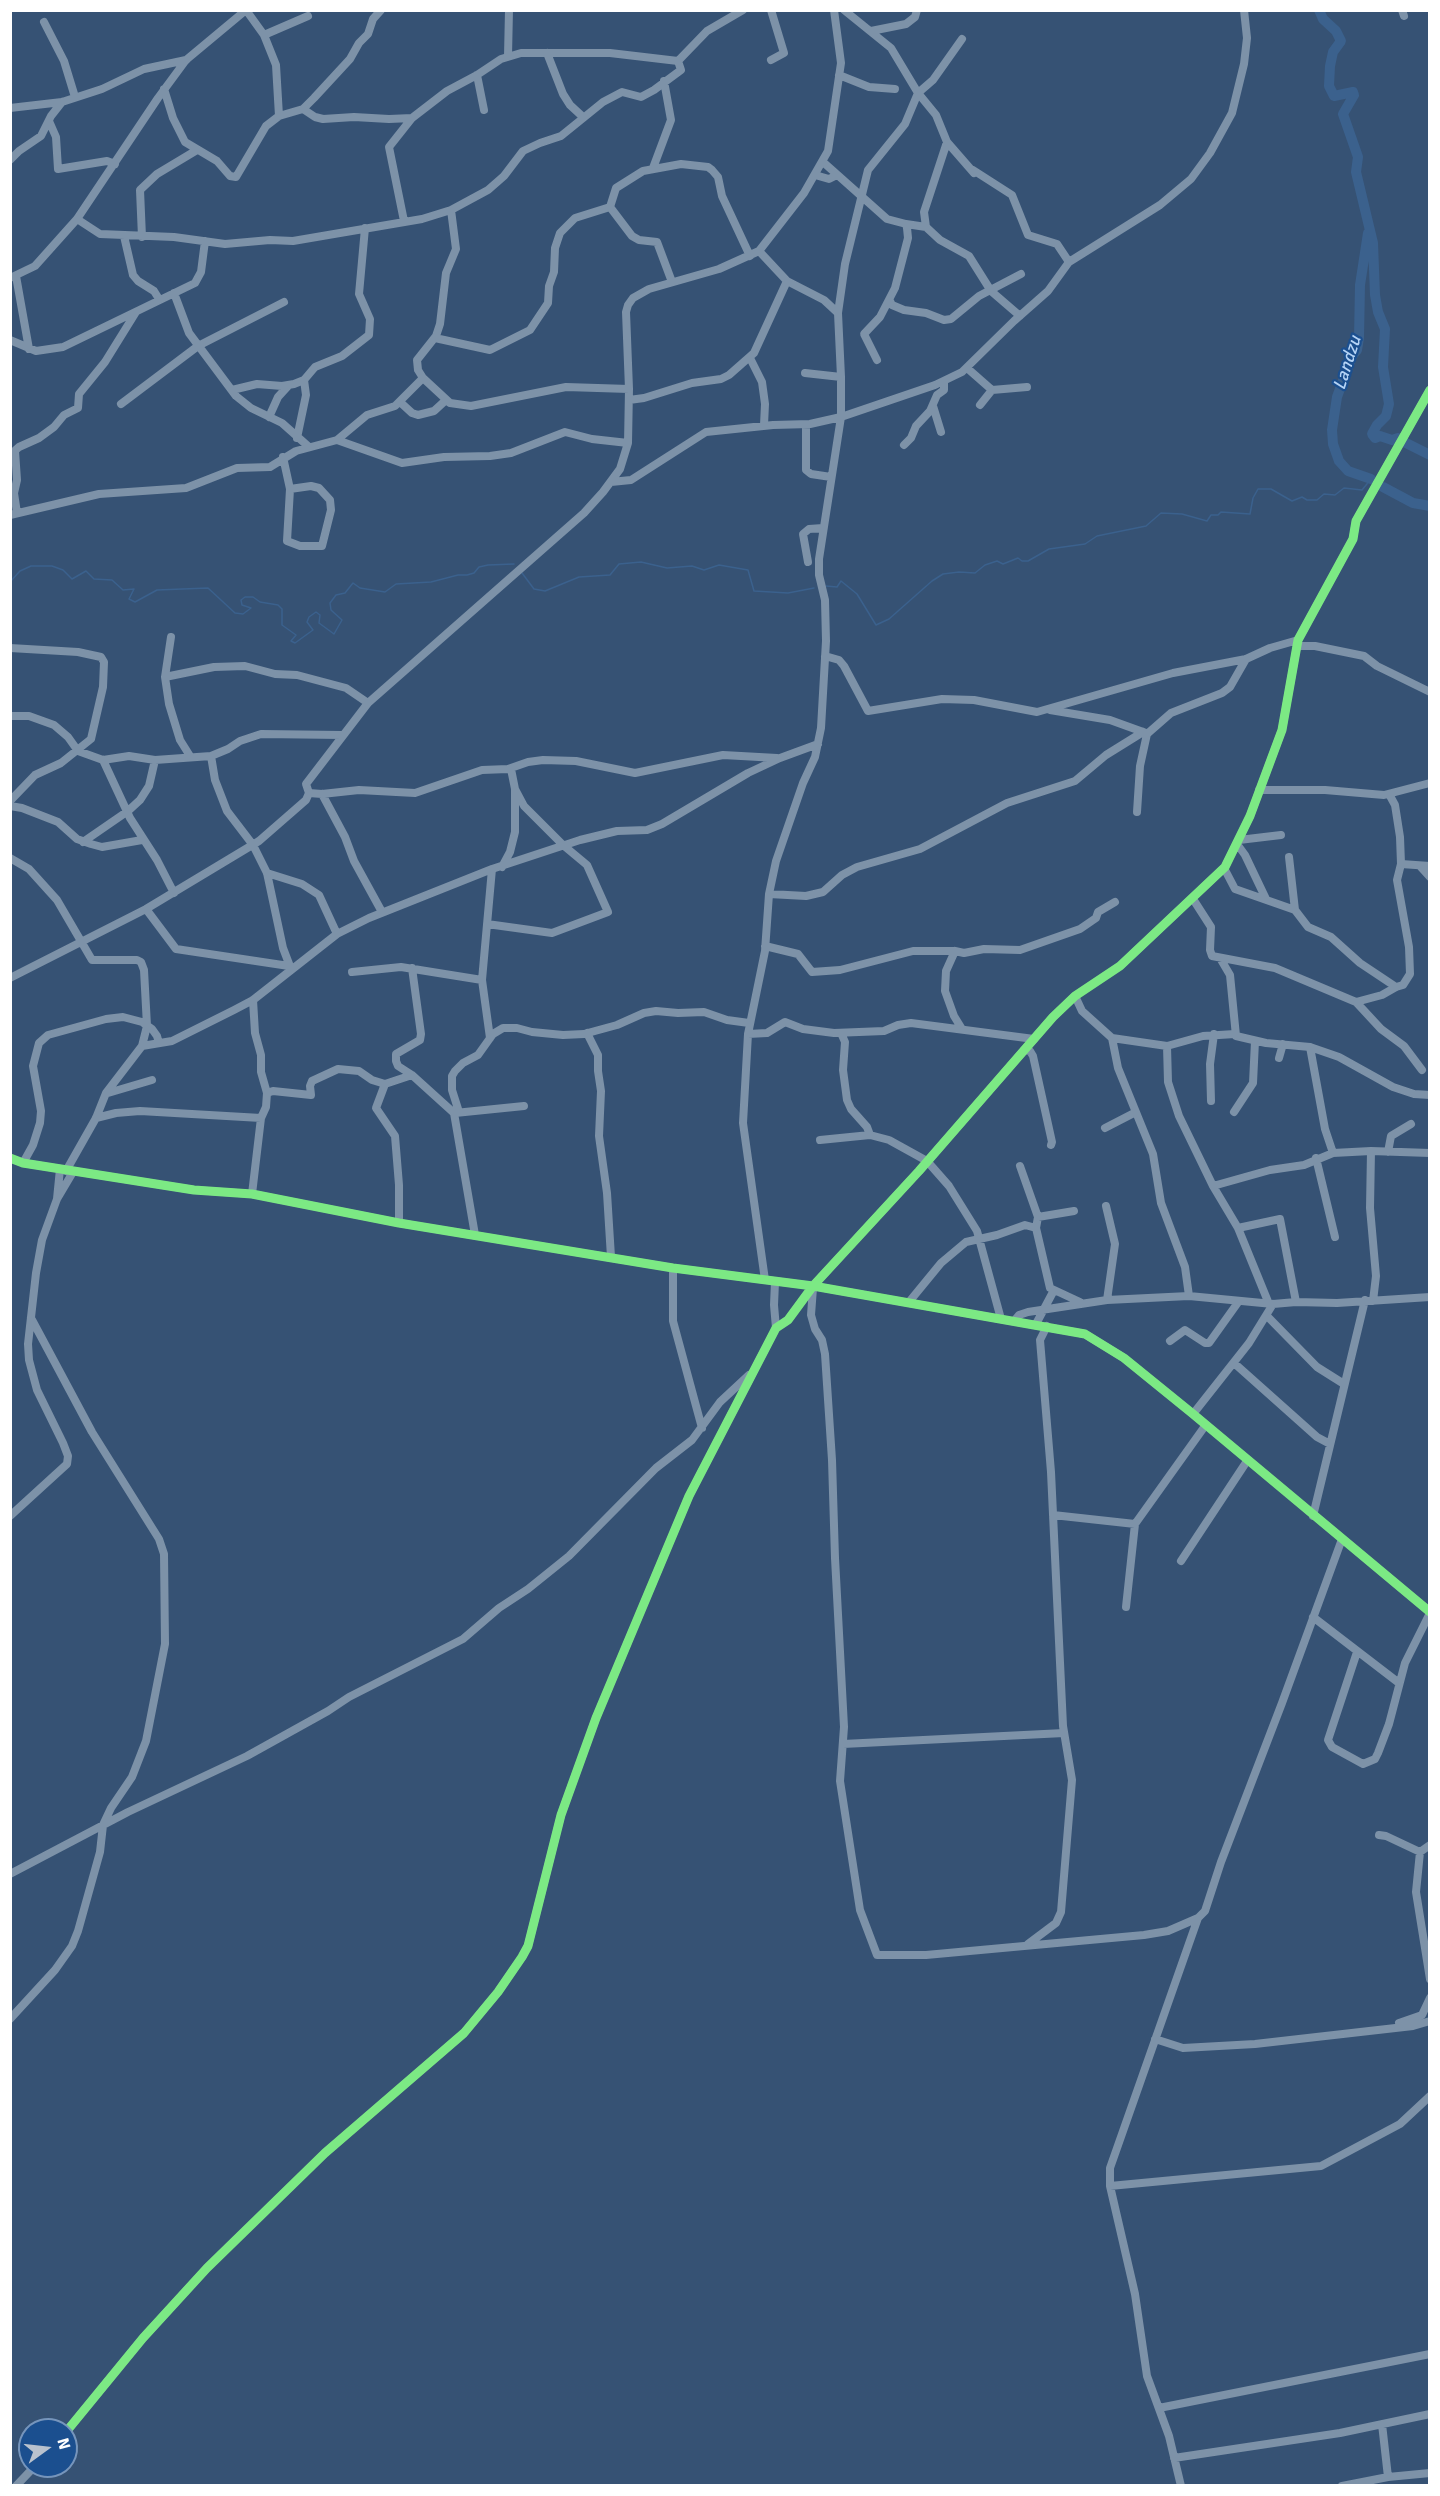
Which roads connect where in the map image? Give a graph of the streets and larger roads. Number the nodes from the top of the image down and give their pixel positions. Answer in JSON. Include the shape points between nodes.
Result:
{"nodes":[{"id":1,"x":246,"y":10,"type":"edge"},
{"id":2,"x":381,"y":10,"type":"edge"},
{"id":3,"x":509,"y":10,"type":"edge"},
{"id":4,"x":743,"y":10,"type":"edge"},
{"id":5,"x":771,"y":10,"type":"edge"},
{"id":6,"x":834,"y":10,"type":"edge"},
{"id":7,"x":844,"y":10,"type":"edge"},
{"id":8,"x":917,"y":10,"type":"edge"},
{"id":9,"x":1244,"y":10,"type":"edge"},
{"id":10,"x":308,"y":16,"type":"dead end"},
{"id":11,"x":44,"y":22,"type":"dead end"},
{"id":12,"x":871,"y":31,"type":"junction"},
{"id":13,"x":264,"y":35,"type":"junction"},
{"id":14,"x":962,"y":39,"type":"dead end"},
{"id":15,"x":547,"y":53,"type":"junction"},
{"id":16,"x":508,"y":56,"type":"junction"},
{"id":17,"x":186,"y":60,"type":"junction"},
{"id":18,"x":771,"y":60,"type":"dead end"},
{"id":19,"x":678,"y":61,"type":"junction"},
{"id":20,"x":477,"y":75,"type":"junction"},
{"id":21,"x":839,"y":75,"type":"junction"},
{"id":22,"x":664,"y":81,"type":"junction"},
{"id":23,"x":164,"y":89,"type":"junction"},
{"id":24,"x":895,"y":89,"type":"dead end"},
{"id":25,"x":918,"y":93,"type":"junction"},
{"id":26,"x":75,"y":97,"type":"junction"},
{"id":27,"x":62,"y":102,"type":"junction"},
{"id":28,"x":10,"y":108,"type":"edge"},
{"id":29,"x":303,"y":109,"type":"junction"},
{"id":30,"x":484,"y":110,"type":"dead end"},
{"id":31,"x":279,"y":116,"type":"junction"},
{"id":32,"x":583,"y":117,"type":"junction"},
{"id":33,"x":412,"y":118,"type":"junction"},
{"id":34,"x":49,"y":121,"type":"junction"},
{"id":35,"x":947,"y":142,"type":"junction"},
{"id":36,"x":197,"y":150,"type":"junction"},
{"id":37,"x":10,"y":160,"type":"edge"},
{"id":38,"x":823,"y":162,"type":"junction"},
{"id":39,"x":116,"y":164,"type":"junction"},
{"id":40,"x":653,"y":168,"type":"junction"},
{"id":41,"x":815,"y":175,"type":"junction"},
{"id":42,"x":837,"y":175,"type":"junction"},
{"id":43,"x":861,"y":197,"type":"junction"},
{"id":44,"x":610,"y":207,"type":"junction"},
{"id":45,"x":451,"y":210,"type":"junction"},
{"id":46,"x":77,"y":219,"type":"junction"},
{"id":47,"x":404,"y":221,"type":"junction"},
{"id":48,"x":906,"y":224,"type":"junction"},
{"id":49,"x":927,"y":227,"type":"junction"},
{"id":50,"x":365,"y":228,"type":"junction"},
{"id":51,"x":124,"y":236,"type":"junction"},
{"id":52,"x":142,"y":237,"type":"junction"},
{"id":53,"x":205,"y":241,"type":"junction"},
{"id":54,"x":759,"y":251,"type":"junction"},
{"id":55,"x":750,"y":256,"type":"junction"},
{"id":56,"x":1069,"y":262,"type":"junction"},
{"id":57,"x":1021,"y":274,"type":"dead end"},
{"id":58,"x":13,"y":277,"type":"edge"},
{"id":59,"x":787,"y":281,"type":"junction"},
{"id":60,"x":672,"y":282,"type":"junction"},
{"id":61,"x":991,"y":291,"type":"junction"},
{"id":62,"x":174,"y":293,"type":"junction"},
{"id":63,"x":159,"y":299,"type":"junction"},
{"id":64,"x":890,"y":301,"type":"junction"},
{"id":65,"x":284,"y":302,"type":"dead end"},
{"id":66,"x":136,"y":310,"type":"junction"},
{"id":67,"x":838,"y":313,"type":"junction"},
{"id":68,"x":1020,"y":316,"type":"junction"},
{"id":69,"x":10,"y":339,"type":"edge"},
{"id":70,"x":435,"y":339,"type":"junction"},
{"id":71,"x":198,"y":346,"type":"junction"},
{"id":72,"x":29,"y":349,"type":"junction"},
{"id":73,"x":750,"y":358,"type":"junction"},
{"id":74,"x":877,"y":360,"type":"dead end"},
{"id":75,"x":967,"y":368,"type":"junction"},
{"id":76,"x":806,"y":373,"type":"dead end"},
{"id":77,"x":842,"y":377,"type":"junction"},
{"id":78,"x":423,"y":378,"type":"junction"},
{"id":79,"x":303,"y":380,"type":"junction"},
{"id":80,"x":944,"y":381,"type":"junction"},
{"id":81,"x":288,"y":386,"type":"junction"},
{"id":82,"x":1027,"y":387,"type":"dead end"},
{"id":83,"x":629,"y":389,"type":"junction"},
{"id":84,"x":232,"y":390,"type":"junction"},
{"id":85,"x":992,"y":390,"type":"junction"},
{"id":86,"x":1430,"y":390,"type":"edge"},
{"id":87,"x":446,"y":400,"type":"junction"},
{"id":88,"x":629,"y":400,"type":"junction"},
{"id":89,"x":400,"y":402,"type":"junction"},
{"id":90,"x":121,"y":404,"type":"dead end"},
{"id":91,"x":981,"y":405,"type":"dead end"},
{"id":92,"x":933,"y":406,"type":"junction"},
{"id":93,"x":269,"y":417,"type":"junction"},
{"id":94,"x":842,"y":417,"type":"junction"},
{"id":95,"x":806,"y":424,"type":"junction"},
{"id":96,"x":764,"y":425,"type":"junction"},
{"id":97,"x":941,"y":432,"type":"dead end"},
{"id":98,"x":297,"y":438,"type":"junction"},
{"id":99,"x":338,"y":440,"type":"junction"},
{"id":100,"x":628,"y":443,"type":"junction"},
{"id":101,"x":904,"y":445,"type":"dead end"},
{"id":102,"x":309,"y":447,"type":"junction"},
{"id":103,"x":13,"y":453,"type":"edge"},
{"id":104,"x":284,"y":457,"type":"junction"},
{"id":105,"x":831,"y":477,"type":"junction"},
{"id":106,"x":611,"y":482,"type":"junction"},
{"id":107,"x":290,"y":489,"type":"junction"},
{"id":108,"x":14,"y":514,"type":"edge"},
{"id":109,"x":824,"y":528,"type":"junction"},
{"id":110,"x":808,"y":562,"type":"dead end"},
{"id":111,"x":171,"y":638,"type":"dead end"},
{"id":112,"x":1298,"y":643,"type":"junction"},
{"id":113,"x":10,"y":648,"type":"edge"},
{"id":114,"x":825,"y":656,"type":"junction"},
{"id":115,"x":1246,"y":659,"type":"junction"},
{"id":116,"x":165,"y":677,"type":"junction"},
{"id":117,"x":1430,"y":692,"type":"edge"},
{"id":118,"x":368,"y":703,"type":"junction"},
{"id":119,"x":1048,"y":710,"type":"junction"},
{"id":120,"x":10,"y":716,"type":"edge"},
{"id":121,"x":1145,"y":733,"type":"junction"},
{"id":122,"x":342,"y":735,"type":"junction"},
{"id":123,"x":818,"y":744,"type":"junction"},
{"id":124,"x":78,"y":751,"type":"junction"},
{"id":125,"x":190,"y":756,"type":"junction"},
{"id":126,"x":211,"y":756,"type":"junction"},
{"id":127,"x":780,"y":758,"type":"junction"},
{"id":128,"x":103,"y":760,"type":"junction"},
{"id":129,"x":155,"y":760,"type":"junction"},
{"id":130,"x":511,"y":769,"type":"junction"},
{"id":131,"x":1430,"y":783,"type":"edge"},
{"id":132,"x":515,"y":789,"type":"junction"},
{"id":133,"x":1259,"y":790,"type":"junction"},
{"id":134,"x":309,"y":793,"type":"junction"},
{"id":135,"x":322,"y":794,"type":"junction"},
{"id":136,"x":1389,"y":794,"type":"junction"},
{"id":137,"x":10,"y":801,"type":"edge"},
{"id":138,"x":10,"y":806,"type":"edge"},
{"id":139,"x":128,"y":812,"type":"junction"},
{"id":140,"x":1137,"y":812,"type":"dead end"},
{"id":141,"x":1281,"y":835,"type":"dead end"},
{"id":142,"x":142,"y":840,"type":"junction"},
{"id":143,"x":83,"y":842,"type":"junction"},
{"id":144,"x":1238,"y":842,"type":"junction"},
{"id":145,"x":253,"y":845,"type":"junction"},
{"id":146,"x":563,"y":845,"type":"junction"},
{"id":147,"x":1289,"y":857,"type":"dead end"},
{"id":148,"x":10,"y":858,"type":"edge"},
{"id":149,"x":1401,"y":864,"type":"junction"},
{"id":150,"x":1420,"y":866,"type":"junction"},
{"id":151,"x":1430,"y":866,"type":"edge"},
{"id":152,"x":502,"y":867,"type":"junction"},
{"id":153,"x":1224,"y":868,"type":"junction"},
{"id":154,"x":492,"y":869,"type":"junction"},
{"id":155,"x":267,"y":873,"type":"junction"},
{"id":156,"x":1430,"y":877,"type":"edge"},
{"id":157,"x":174,"y":893,"type":"junction"},
{"id":158,"x":769,"y":894,"type":"junction"},
{"id":159,"x":1193,"y":899,"type":"junction"},
{"id":160,"x":1266,"y":899,"type":"junction"},
{"id":161,"x":1115,"y":902,"type":"dead end"},
{"id":162,"x":146,"y":909,"type":"junction"},
{"id":163,"x":1295,"y":910,"type":"junction"},
{"id":164,"x":382,"y":912,"type":"junction"},
{"id":165,"x":487,"y":924,"type":"junction"},
{"id":166,"x":337,"y":934,"type":"junction"},
{"id":167,"x":81,"y":943,"type":"junction"},
{"id":168,"x":765,"y":946,"type":"junction"},
{"id":169,"x":955,"y":951,"type":"junction"},
{"id":170,"x":1221,"y":958,"type":"junction"},
{"id":171,"x":290,"y":967,"type":"junction"},
{"id":172,"x":412,"y":968,"type":"junction"},
{"id":173,"x":352,"y":972,"type":"dead end"},
{"id":174,"x":10,"y":978,"type":"edge"},
{"id":175,"x":482,"y":980,"type":"junction"},
{"id":176,"x":1396,"y":987,"type":"junction"},
{"id":177,"x":1075,"y":996,"type":"junction"},
{"id":178,"x":254,"y":999,"type":"junction"},
{"id":179,"x":1356,"y":1002,"type":"junction"},
{"id":180,"x":749,"y":1023,"type":"junction"},
{"id":181,"x":147,"y":1026,"type":"junction"},
{"id":182,"x":962,"y":1029,"type":"junction"},
{"id":183,"x":587,"y":1033,"type":"junction"},
{"id":184,"x":841,"y":1033,"type":"junction"},
{"id":185,"x":748,"y":1034,"type":"junction"},
{"id":186,"x":1214,"y":1034,"type":"junction"},
{"id":187,"x":1235,"y":1034,"type":"junction"},
{"id":188,"x":1112,"y":1038,"type":"junction"},
{"id":189,"x":1034,"y":1039,"type":"junction"},
{"id":190,"x":490,"y":1040,"type":"junction"},
{"id":191,"x":1255,"y":1041,"type":"junction"},
{"id":192,"x":159,"y":1043,"type":"junction"},
{"id":193,"x":1283,"y":1044,"type":"junction"},
{"id":194,"x":142,"y":1046,"type":"junction"},
{"id":195,"x":1167,"y":1046,"type":"junction"},
{"id":196,"x":1310,"y":1047,"type":"junction"},
{"id":197,"x":1024,"y":1050,"type":"junction"},
{"id":198,"x":1279,"y":1058,"type":"dead end"},
{"id":199,"x":1422,"y":1070,"type":"dead end"},
{"id":200,"x":412,"y":1075,"type":"junction"},
{"id":201,"x":152,"y":1080,"type":"dead end"},
{"id":202,"x":385,"y":1084,"type":"junction"},
{"id":203,"x":106,"y":1093,"type":"junction"},
{"id":204,"x":267,"y":1093,"type":"junction"},
{"id":205,"x":1430,"y":1095,"type":"edge"},
{"id":206,"x":1211,"y":1101,"type":"dead end"},
{"id":207,"x":524,"y":1106,"type":"dead end"},
{"id":208,"x":456,"y":1112,"type":"junction"},
{"id":209,"x":1136,"y":1112,"type":"junction"},
{"id":210,"x":1234,"y":1112,"type":"dead end"},
{"id":211,"x":96,"y":1118,"type":"junction"},
{"id":212,"x":261,"y":1118,"type":"junction"},
{"id":213,"x":1411,"y":1124,"type":"dead end"},
{"id":214,"x":1105,"y":1128,"type":"dead end"},
{"id":215,"x":870,"y":1135,"type":"junction"},
{"id":216,"x":820,"y":1140,"type":"dead end"},
{"id":217,"x":1051,"y":1146,"type":"dead end"},
{"id":218,"x":1371,"y":1151,"type":"junction"},
{"id":219,"x":1388,"y":1152,"type":"junction"},
{"id":220,"x":1333,"y":1153,"type":"junction"},
{"id":221,"x":1430,"y":1153,"type":"edge"},
{"id":222,"x":10,"y":1158,"type":"edge"},
{"id":223,"x":1316,"y":1158,"type":"junction"},
{"id":224,"x":927,"y":1161,"type":"junction"},
{"id":225,"x":23,"y":1163,"type":"junction"},
{"id":226,"x":1020,"y":1166,"type":"dead end"},
{"id":227,"x":66,"y":1170,"type":"junction"},
{"id":228,"x":1213,"y":1186,"type":"junction"},
{"id":229,"x":252,"y":1194,"type":"junction"},
{"id":230,"x":57,"y":1200,"type":"junction"},
{"id":231,"x":1106,"y":1206,"type":"dead end"},
{"id":232,"x":1074,"y":1211,"type":"dead end"},
{"id":233,"x":1038,"y":1217,"type":"junction"},
{"id":234,"x":399,"y":1223,"type":"junction"},
{"id":235,"x":1036,"y":1228,"type":"junction"},
{"id":236,"x":1238,"y":1228,"type":"junction"},
{"id":237,"x":475,"y":1235,"type":"junction"},
{"id":238,"x":1335,"y":1238,"type":"dead end"},
{"id":239,"x":979,"y":1240,"type":"junction"},
{"id":240,"x":611,"y":1257,"type":"junction"},
{"id":241,"x":673,"y":1268,"type":"junction"},
{"id":242,"x":765,"y":1280,"type":"junction"},
{"id":243,"x":775,"y":1282,"type":"junction"},
{"id":244,"x":813,"y":1286,"type":"junction"},
{"id":245,"x":1053,"y":1292,"type":"junction"},
{"id":246,"x":1189,"y":1296,"type":"junction"},
{"id":247,"x":1430,"y":1297,"type":"edge"},
{"id":248,"x":1107,"y":1300,"type":"junction"},
{"id":249,"x":1239,"y":1301,"type":"junction"},
{"id":250,"x":1369,"y":1301,"type":"junction"},
{"id":251,"x":909,"y":1302,"type":"junction"},
{"id":252,"x":1296,"y":1302,"type":"junction"},
{"id":253,"x":1081,"y":1303,"type":"junction"},
{"id":254,"x":1271,"y":1304,"type":"junction"},
{"id":255,"x":1043,"y":1308,"type":"junction"},
{"id":256,"x":1267,"y":1316,"type":"junction"},
{"id":257,"x":31,"y":1318,"type":"junction"},
{"id":258,"x":1001,"y":1319,"type":"junction"},
{"id":259,"x":1014,"y":1321,"type":"junction"},
{"id":260,"x":1035,"y":1324,"type":"junction"},
{"id":261,"x":1047,"y":1326,"type":"junction"},
{"id":262,"x":776,"y":1328,"type":"junction"},
{"id":263,"x":1170,"y":1341,"type":"dead end"},
{"id":264,"x":1234,"y":1363,"type":"junction"},
{"id":265,"x":752,"y":1372,"type":"junction"},
{"id":266,"x":1344,"y":1384,"type":"junction"},
{"id":267,"x":1193,"y":1414,"type":"junction"},
{"id":268,"x":1205,"y":1426,"type":"junction"},
{"id":269,"x":702,"y":1428,"type":"junction"},
{"id":270,"x":1330,"y":1444,"type":"junction"},
{"id":271,"x":1247,"y":1461,"type":"junction"},
{"id":272,"x":1053,"y":1515,"type":"junction"},
{"id":273,"x":10,"y":1516,"type":"edge"},
{"id":274,"x":1313,"y":1516,"type":"junction"},
{"id":275,"x":1135,"y":1524,"type":"junction"},
{"id":276,"x":1342,"y":1539,"type":"junction"},
{"id":277,"x":1181,"y":1561,"type":"dead end"},
{"id":278,"x":1126,"y":1607,"type":"dead end"},
{"id":279,"x":1430,"y":1612,"type":"edge"},
{"id":280,"x":1313,"y":1617,"type":"junction"},
{"id":281,"x":1358,"y":1652,"type":"junction"},
{"id":282,"x":1400,"y":1683,"type":"junction"},
{"id":283,"x":1064,"y":1733,"type":"junction"},
{"id":284,"x":843,"y":1744,"type":"junction"},
{"id":285,"x":103,"y":1825,"type":"junction"},
{"id":286,"x":1379,"y":1835,"type":"dead end"},
{"id":287,"x":1430,"y":1845,"type":"edge"},
{"id":288,"x":1420,"y":1852,"type":"junction"},
{"id":289,"x":10,"y":1874,"type":"edge"},
{"id":290,"x":1198,"y":1918,"type":"junction"},
{"id":291,"x":1027,"y":1945,"type":"junction"},
{"id":292,"x":1430,"y":1979,"type":"edge"},
{"id":293,"x":1430,"y":1998,"type":"edge"},
{"id":294,"x":10,"y":2019,"type":"edge"},
{"id":295,"x":1430,"y":2021,"type":"edge"},
{"id":296,"x":1377,"y":2030,"type":"junction"},
{"id":297,"x":1155,"y":2039,"type":"junction"},
{"id":298,"x":1430,"y":2096,"type":"edge"},
{"id":299,"x":1110,"y":2186,"type":"junction"},
{"id":300,"x":1430,"y":2354,"type":"edge"},
{"id":301,"x":1159,"y":2408,"type":"junction"},
{"id":302,"x":1430,"y":2414,"type":"edge"},
{"id":303,"x":77,"y":2418,"type":"edge"},
{"id":304,"x":1382,"y":2424,"type":"junction"},
{"id":305,"x":1174,"y":2458,"type":"junction"},
{"id":306,"x":1430,"y":2474,"type":"edge"},
{"id":307,"x":1388,"y":2477,"type":"junction"},
{"id":308,"x":1181,"y":2486,"type":"edge"},
{"id":309,"x":1342,"y":2486,"type":"edge"}],
"edges":[{"from":1,"to":13,"type":"street"},
{"from":1,"to":17,"type":"street"},
{"from":2,"to":29,"type":"street","via":[[350,59]]},
{"from":3,"to":16,"type":"street"},
{"from":4,"to":19,"type":"street","via":[[707,31]]},
{"from":5,"to":18,"type":"street","via":[[784,53]]},
{"from":6,"to":21,"type":"street","via":[[841,54]]},
{"from":7,"to":12,"type":"street"},
{"from":8,"to":12,"type":"street","via":[[906,24]]},
{"from":9,"to":56,"type":"street","via":[[1247,38],[1239,88],[1232,113],[1210,153],[1191,179],[1169,198]]},
{"from":10,"to":13,"type":"street"},
{"from":11,"to":26,"type":"street","via":[[64,61]]},
{"from":12,"to":25,"type":"street","via":[[891,48]]},
{"from":13,"to":31,"type":"street","via":[[276,65]]},
{"from":14,"to":25,"type":"street","via":[[933,80]]},
{"from":15,"to":16,"type":"street"},
{"from":15,"to":19,"type":"street","via":[[610,53]]},
{"from":15,"to":32,"type":"street","via":[[563,94]]},
{"from":16,"to":20,"type":"street"},
{"from":17,"to":23,"type":"street"},
{"from":17,"to":26,"type":"street","via":[[144,69]]},
{"from":19,"to":22,"type":"street","via":[[681,70]]},
{"from":20,"to":30,"type":"street"},
{"from":20,"to":33,"type":"street","via":[[447,91]]},
{"from":21,"to":24,"type":"street","via":[[869,87]]},
{"from":21,"to":38,"type":"street"},
{"from":22,"to":32,"type":"street","via":[[641,97],[619,94]]},
{"from":22,"to":40,"type":"street","via":[[671,120]]},
{"from":23,"to":36,"type":"street","via":[[178,130],[185,142]]},
{"from":23,"to":39,"type":"street"},
{"from":25,"to":35,"type":"street","via":[[936,115]]},
{"from":25,"to":43,"type":"street","via":[[904,124],[868,170]]},
{"from":26,"to":27,"type":"street"},
{"from":27,"to":28,"type":"street"},
{"from":27,"to":34,"type":"street"},
{"from":29,"to":31,"type":"street"},
{"from":29,"to":33,"type":"street","via":[[323,119]]},
{"from":31,"to":36,"type":"street","via":[[266,126],[236,177]]},
{"from":32,"to":45,"type":"street","via":[[561,136],[524,151],[494,187]]},
{"from":33,"to":47,"type":"street","via":[[389,147]]},
{"from":34,"to":37,"type":"street","via":[[41,136]]},
{"from":34,"to":39,"type":"street","via":[[56,137],[58,169],[107,161]]},
{"from":35,"to":49,"type":"street","via":[[924,212]]},
{"from":35,"to":56,"type":"street","via":[[974,172],[1012,195],[1028,235],[1057,244]]},
{"from":36,"to":52,"type":"street","via":[[157,174],[140,190]]},
{"from":38,"to":41,"type":"street"},
{"from":38,"to":42,"type":"street"},
{"from":39,"to":46,"type":"street"},
{"from":40,"to":44,"type":"street","via":[[616,188]]},
{"from":40,"to":55,"type":"street","via":[[693,165],[708,167],[716,174]]},
{"from":41,"to":42,"type":"street","via":[[829,179]]},
{"from":41,"to":54,"type":"street"},
{"from":42,"to":43,"type":"street"},
{"from":43,"to":48,"type":"street","via":[[887,219]]},
{"from":43,"to":67,"type":"street"},
{"from":44,"to":60,"type":"street","via":[[632,236],[657,242]]},
{"from":44,"to":70,"type":"street","via":[[575,218],[560,233],[548,303],[530,330],[490,350]]},
{"from":45,"to":47,"type":"street"},
{"from":45,"to":70,"type":"street","via":[[456,249],[446,273]]},
{"from":46,"to":51,"type":"street","via":[[100,234]]},
{"from":46,"to":58,"type":"street","via":[[35,266]]},
{"from":47,"to":50,"type":"street"},
{"from":48,"to":49,"type":"street"},
{"from":48,"to":64,"type":"street","via":[[907,245]]},
{"from":49,"to":61,"type":"street","via":[[940,240],[969,256]]},
{"from":50,"to":53,"type":"street","via":[[293,241]]},
{"from":50,"to":79,"type":"street","via":[[359,294],[370,319],[369,335],[337,359],[315,367]]},
{"from":51,"to":52,"type":"street"},
{"from":51,"to":63,"type":"street","via":[[133,275]]},
{"from":52,"to":53,"type":"street"},
{"from":53,"to":62,"type":"street","via":[[199,278]]},
{"from":54,"to":55,"type":"street"},
{"from":54,"to":59,"type":"street"},
{"from":55,"to":60,"type":"street"},
{"from":56,"to":68,"type":"street","via":[[1048,291]]},
{"from":57,"to":61,"type":"street"},
{"from":58,"to":72,"type":"street"},
{"from":59,"to":67,"type":"street","via":[[824,300]]},
{"from":59,"to":73,"type":"street"},
{"from":60,"to":83,"type":"street","via":[[649,289],[628,305]]},
{"from":61,"to":64,"type":"street","via":[[979,296],[958,315],[944,320],[896,308]]},
{"from":61,"to":68,"type":"street"},
{"from":62,"to":63,"type":"street"},
{"from":62,"to":71,"type":"street"},
{"from":63,"to":66,"type":"street"},
{"from":64,"to":74,"type":"street","via":[[864,334]]},
{"from":65,"to":71,"type":"street"},
{"from":66,"to":72,"type":"street","via":[[63,347]]},
{"from":66,"to":103,"type":"street","via":[[79,394],[78,408]]},
{"from":67,"to":77,"type":"street"},
{"from":68,"to":75,"type":"street"},
{"from":69,"to":72,"type":"street"},
{"from":70,"to":78,"type":"street","via":[[417,360]]},
{"from":71,"to":84,"type":"street"},
{"from":71,"to":90,"type":"street"},
{"from":73,"to":88,"type":"street","via":[[721,379]]},
{"from":73,"to":96,"type":"street","via":[[762,382]]},
{"from":75,"to":80,"type":"street"},
{"from":75,"to":85,"type":"street"},
{"from":76,"to":77,"type":"street"},
{"from":77,"to":94,"type":"street"},
{"from":78,"to":87,"type":"street"},
{"from":78,"to":89,"type":"street"},
{"from":79,"to":81,"type":"street"},
{"from":79,"to":98,"type":"street","via":[[306,395]]},
{"from":80,"to":92,"type":"street","via":[[944,390]]},
{"from":80,"to":94,"type":"street"},
{"from":81,"to":84,"type":"street","via":[[257,384]]},
{"from":81,"to":93,"type":"street"},
{"from":82,"to":85,"type":"street"},
{"from":83,"to":87,"type":"street","via":[[566,387],[471,406]]},
{"from":83,"to":88,"type":"street"},
{"from":84,"to":93,"type":"street","via":[[251,408]]},
{"from":85,"to":91,"type":"street"},
{"from":86,"to":112,"type":"street","via":[[1356,521],[1353,539]]},
{"from":87,"to":89,"type":"street","via":[[434,411],[418,415]]},
{"from":88,"to":100,"type":"street"},
{"from":89,"to":99,"type":"street","via":[[368,415]]},
{"from":92,"to":97,"type":"street"},
{"from":92,"to":101,"type":"street"},
{"from":93,"to":98,"type":"street"},
{"from":94,"to":95,"type":"street"},
{"from":94,"to":105,"type":"street"},
{"from":95,"to":96,"type":"street"},
{"from":95,"to":105,"type":"street","via":[[806,470]]},
{"from":96,"to":106,"type":"street","via":[[706,432],[631,480]]},
{"from":98,"to":102,"type":"street"},
{"from":99,"to":100,"type":"street","via":[[402,463],[511,453],[565,432],[592,440]]},
{"from":99,"to":102,"type":"street"},
{"from":100,"to":106,"type":"street","via":[[620,469]]},
{"from":102,"to":104,"type":"street"},
{"from":103,"to":108,"type":"street"},
{"from":104,"to":107,"type":"street"},
{"from":104,"to":108,"type":"street","via":[[270,467],[237,468],[186,488],[92,495]]},
{"from":105,"to":109,"type":"street"},
{"from":106,"to":118,"type":"street","via":[[584,513]]},
{"from":107,"to":107,"type":"street","via":[[287,541],[300,546],[322,546],[332,510],[330,500],[319,488]]},
{"from":109,"to":110,"type":"street","via":[[809,529],[803,534]]},
{"from":109,"to":114,"type":"street","via":[[819,574],[825,600]]},
{"from":111,"to":116,"type":"street"},
{"from":112,"to":115,"type":"street","via":[[1270,648]]},
{"from":112,"to":117,"type":"street","via":[[1364,656]]},
{"from":112,"to":133,"type":"street","via":[[1282,730]]},
{"from":113,"to":124,"type":"street","via":[[101,657],[103,687],[97,717],[90,739]]},
{"from":114,"to":119,"type":"street","via":[[844,666],[868,711],[942,699]]},
{"from":114,"to":123,"type":"street"},
{"from":115,"to":119,"type":"street","via":[[1164,675]]},
{"from":115,"to":121,"type":"street","via":[[1230,687],[1222,693],[1171,712]]},
{"from":116,"to":118,"type":"street","via":[[214,667],[244,666],[346,688]]},
{"from":116,"to":125,"type":"street","via":[[178,735]]},
{"from":118,"to":122,"type":"street"},
{"from":119,"to":121,"type":"street","via":[[1110,720]]},
{"from":120,"to":124,"type":"street","via":[[29,716],[54,725]]},
{"from":121,"to":140,"type":"street"},
{"from":121,"to":158,"type":"street","via":[[1106,755],[1075,781],[1007,803],[920,849],[857,867],[823,892],[806,896]]},
{"from":122,"to":126,"type":"street","via":[[261,734]]},
{"from":122,"to":134,"type":"street","via":[[306,784]]},
{"from":123,"to":127,"type":"street"},
{"from":123,"to":158,"type":"street","via":[[781,845]]},
{"from":124,"to":128,"type":"street"},
{"from":124,"to":137,"type":"street","via":[[35,775]]},
{"from":125,"to":126,"type":"street"},
{"from":125,"to":129,"type":"street"},
{"from":126,"to":145,"type":"street","via":[[214,780],[227,811]]},
{"from":127,"to":130,"type":"street","via":[[723,755],[635,773],[565,760],[528,762]]},
{"from":127,"to":146,"type":"street","via":[[662,824],[647,830],[604,833]]},
{"from":128,"to":129,"type":"street","via":[[129,756]]},
{"from":128,"to":139,"type":"street"},
{"from":129,"to":139,"type":"street","via":[[145,794]]},
{"from":130,"to":132,"type":"street"},
{"from":130,"to":135,"type":"street","via":[[482,770],[415,793],[359,790]]},
{"from":131,"to":136,"type":"street"},
{"from":132,"to":146,"type":"street","via":[[524,806]]},
{"from":132,"to":152,"type":"street","via":[[515,832]]},
{"from":133,"to":136,"type":"street"},
{"from":133,"to":144,"type":"street"},
{"from":134,"to":135,"type":"street"},
{"from":134,"to":145,"type":"street","via":[[306,800]]},
{"from":135,"to":164,"type":"street"},
{"from":136,"to":149,"type":"street","via":[[1398,819]]},
{"from":138,"to":143,"type":"street","via":[[58,822]]},
{"from":139,"to":142,"type":"street"},
{"from":139,"to":143,"type":"street"},
{"from":141,"to":144,"type":"street"},
{"from":142,"to":143,"type":"street","via":[[102,847]]},
{"from":142,"to":157,"type":"street"},
{"from":144,"to":153,"type":"street"},
{"from":144,"to":160,"type":"street"},
{"from":145,"to":155,"type":"street"},
{"from":145,"to":157,"type":"street"},
{"from":146,"to":152,"type":"street"},
{"from":146,"to":165,"type":"street","via":[[587,865],[608,912],[552,933]]},
{"from":147,"to":163,"type":"street"},
{"from":148,"to":167,"type":"street","via":[[29,869],[57,900]]},
{"from":149,"to":150,"type":"street"},
{"from":149,"to":176,"type":"street","via":[[1397,880],[1411,968],[1408,980]]},
{"from":150,"to":151,"type":"street"},
{"from":150,"to":156,"type":"street"},
{"from":152,"to":154,"type":"street"},
{"from":153,"to":159,"type":"street"},
{"from":153,"to":160,"type":"street","via":[[1235,889]]},
{"from":154,"to":164,"type":"street"},
{"from":154,"to":165,"type":"street"},
{"from":155,"to":166,"type":"street","via":[[302,884],[319,895]]},
{"from":155,"to":171,"type":"street"},
{"from":157,"to":162,"type":"street"},
{"from":158,"to":168,"type":"street"},
{"from":159,"to":170,"type":"street","via":[[1211,927],[1210,954]]},
{"from":159,"to":177,"type":"street","via":[[1120,966]]},
{"from":160,"to":163,"type":"street"},
{"from":161,"to":169,"type":"street","via":[[1080,929],[1020,950]]},
{"from":162,"to":167,"type":"street"},
{"from":162,"to":171,"type":"street","via":[[176,949]]},
{"from":163,"to":176,"type":"street","via":[[1308,927],[1331,937]]},
{"from":164,"to":166,"type":"street"},
{"from":165,"to":175,"type":"street"},
{"from":166,"to":171,"type":"street"},
{"from":167,"to":174,"type":"street"},
{"from":167,"to":181,"type":"street","via":[[93,961],[141,962]]},
{"from":168,"to":169,"type":"street","via":[[798,954],[812,972],[840,970],[913,951]]},
{"from":168,"to":180,"type":"street"},
{"from":169,"to":182,"type":"street","via":[[946,971],[945,991]]},
{"from":170,"to":179,"type":"street","via":[[1275,968]]},
{"from":170,"to":187,"type":"street","via":[[1230,975]]},
{"from":171,"to":178,"type":"street"},
{"from":172,"to":173,"type":"street"},
{"from":172,"to":175,"type":"street"},
{"from":172,"to":200,"type":"street","via":[[422,1034],[420,1040],[396,1054],[396,1061]]},
{"from":175,"to":190,"type":"street"},
{"from":176,"to":179,"type":"street"},
{"from":177,"to":188,"type":"street","via":[[1082,1011]]},
{"from":177,"to":189,"type":"street"},
{"from":178,"to":192,"type":"street","via":[[172,1041]]},
{"from":178,"to":204,"type":"street","via":[[255,1033]]},
{"from":179,"to":199,"type":"street","via":[[1381,1029],[1404,1046]]},
{"from":180,"to":183,"type":"street","via":[[704,1012],[657,1011]]},
{"from":180,"to":185,"type":"street"},
{"from":181,"to":192,"type":"street","via":[[155,1031]]},
{"from":181,"to":194,"type":"street"},
{"from":181,"to":225,"type":"street","via":[[113,1017],[57,1031],[39,1043],[33,1071],[40,1100],[40,1123]]},
{"from":182,"to":184,"type":"street","via":[[912,1023],[884,1031]]},
{"from":182,"to":189,"type":"street"},
{"from":183,"to":190,"type":"street","via":[[563,1035],[510,1027],[497,1031]]},
{"from":183,"to":240,"type":"street","via":[[598,1055],[599,1136]]},
{"from":184,"to":185,"type":"street","via":[[803,1029],[785,1022],[767,1033]]},
{"from":184,"to":215,"type":"street","via":[[845,1042],[847,1100]]},
{"from":185,"to":242,"type":"street","via":[[743,1123]]},
{"from":186,"to":187,"type":"street"},
{"from":186,"to":195,"type":"street"},
{"from":186,"to":206,"type":"street"},
{"from":187,"to":191,"type":"street"},
{"from":188,"to":195,"type":"street"},
{"from":188,"to":209,"type":"street","via":[[1118,1068]]},
{"from":189,"to":197,"type":"street"},
{"from":190,"to":208,"type":"street","via":[[452,1076]]},
{"from":191,"to":193,"type":"street"},
{"from":191,"to":210,"type":"street","via":[[1253,1083]]},
{"from":192,"to":194,"type":"street"},
{"from":193,"to":196,"type":"street"},
{"from":193,"to":198,"type":"street"},
{"from":194,"to":203,"type":"street"},
{"from":195,"to":228,"type":"street","via":[[1168,1082],[1179,1116]]},
{"from":196,"to":205,"type":"street","via":[[1339,1057],[1393,1087]]},
{"from":196,"to":220,"type":"street"},
{"from":197,"to":217,"type":"street","via":[[1033,1056]]},
{"from":197,"to":224,"type":"street"},
{"from":200,"to":202,"type":"street"},
{"from":200,"to":208,"type":"street"},
{"from":201,"to":203,"type":"street"},
{"from":202,"to":204,"type":"street","via":[[358,1071],[338,1070],[312,1081],[311,1095]]},
{"from":202,"to":234,"type":"street","via":[[376,1108],[395,1136]]},
{"from":203,"to":211,"type":"street"},
{"from":204,"to":212,"type":"street"},
{"from":207,"to":208,"type":"street"},
{"from":208,"to":237,"type":"street"},
{"from":209,"to":214,"type":"street"},
{"from":209,"to":246,"type":"street","via":[[1153,1154],[1161,1203],[1185,1267]]},
{"from":211,"to":212,"type":"street","via":[[140,1111]]},
{"from":211,"to":227,"type":"street"},
{"from":212,"to":229,"type":"street"},
{"from":213,"to":219,"type":"street","via":[[1391,1136]]},
{"from":215,"to":216,"type":"street"},
{"from":215,"to":224,"type":"street","via":[[889,1140]]},
{"from":218,"to":219,"type":"street"},
{"from":218,"to":220,"type":"street"},
{"from":218,"to":250,"type":"street","via":[[1370,1209],[1376,1276]]},
{"from":219,"to":221,"type":"street"},
{"from":220,"to":223,"type":"street"},
{"from":222,"to":225,"type":"street"},
{"from":223,"to":228,"type":"street","via":[[1299,1166]]},
{"from":223,"to":238,"type":"street"},
{"from":224,"to":239,"type":"street","via":[[949,1186]]},
{"from":224,"to":244,"type":"street"},
{"from":225,"to":227,"type":"street"},
{"from":226,"to":233,"type":"street"},
{"from":227,"to":229,"type":"street","via":[[194,1190]]},
{"from":227,"to":230,"type":"street"},
{"from":227,"to":230,"type":"street"},
{"from":228,"to":236,"type":"street"},
{"from":229,"to":234,"type":"street"},
{"from":230,"to":257,"type":"street","via":[[42,1240]]},
{"from":231,"to":248,"type":"street","via":[[1115,1244]]},
{"from":232,"to":233,"type":"street"},
{"from":233,"to":235,"type":"street"},
{"from":234,"to":237,"type":"street"},
{"from":235,"to":239,"type":"street","via":[[1025,1225]]},
{"from":235,"to":245,"type":"street"},
{"from":236,"to":252,"type":"street","via":[[1280,1219]]},
{"from":236,"to":254,"type":"street"},
{"from":237,"to":240,"type":"street"},
{"from":239,"to":251,"type":"street","via":[[966,1242],[946,1257]]},
{"from":239,"to":258,"type":"street"},
{"from":240,"to":241,"type":"street"},
{"from":241,"to":242,"type":"street"},
{"from":241,"to":269,"type":"street","via":[[674,1321]]},
{"from":242,"to":243,"type":"street"},
{"from":243,"to":244,"type":"street"},
{"from":243,"to":262,"type":"street"},
{"from":244,"to":251,"type":"street"},
{"from":244,"to":262,"type":"street","via":[[788,1320]]},
{"from":244,"to":284,"type":"street","via":[[811,1315],[825,1354]]},
{"from":245,"to":253,"type":"street"},
{"from":245,"to":255,"type":"street"},
{"from":246,"to":248,"type":"street"},
{"from":246,"to":249,"type":"street"},
{"from":247,"to":250,"type":"street"},
{"from":248,"to":253,"type":"street"},
{"from":249,"to":254,"type":"street"},
{"from":249,"to":263,"type":"street","via":[[1209,1343],[1185,1330]]},
{"from":250,"to":252,"type":"street"},
{"from":250,"to":266,"type":"street"},
{"from":251,"to":258,"type":"street"},
{"from":252,"to":254,"type":"street"},
{"from":253,"to":255,"type":"street"},
{"from":254,"to":256,"type":"street"},
{"from":255,"to":259,"type":"street","via":[[1024,1313]]},
{"from":255,"to":260,"type":"street"},
{"from":256,"to":264,"type":"street"},
{"from":256,"to":266,"type":"street","via":[[1317,1367]]},
{"from":257,"to":273,"type":"street","via":[[29,1360],[36,1390],[68,1455],[61,1471]]},
{"from":257,"to":285,"type":"street","via":[[92,1432],[156,1533],[164,1554],[165,1651],[148,1731],[132,1776]]},
{"from":258,"to":259,"type":"street"},
{"from":259,"to":260,"type":"street"},
{"from":260,"to":261,"type":"street"},
{"from":261,"to":267,"type":"street","via":[[1098,1340]]},
{"from":261,"to":272,"type":"street","via":[[1040,1340]]},
{"from":262,"to":265,"type":"street"},
{"from":264,"to":267,"type":"street"},
{"from":264,"to":270,"type":"street","via":[[1317,1437]]},
{"from":265,"to":269,"type":"street","via":[[720,1402]]},
{"from":265,"to":303,"type":"street","via":[[665,1549],[596,1718],[561,1815],[522,1958],[464,2033],[326,2153],[207,2268]]},
{"from":266,"to":270,"type":"street"},
{"from":267,"to":268,"type":"street"},
{"from":268,"to":271,"type":"street"},
{"from":268,"to":275,"type":"street"},
{"from":269,"to":285,"type":"street","via":[[656,1468],[569,1556],[463,1639],[349,1697],[247,1756]]},
{"from":270,"to":274,"type":"street"},
{"from":271,"to":274,"type":"street"},
{"from":271,"to":277,"type":"street"},
{"from":272,"to":275,"type":"street"},
{"from":272,"to":283,"type":"street"},
{"from":274,"to":276,"type":"street"},
{"from":275,"to":278,"type":"street"},
{"from":276,"to":279,"type":"street"},
{"from":276,"to":280,"type":"street"},
{"from":279,"to":282,"type":"street","via":[[1405,1663]]},
{"from":280,"to":281,"type":"street"},
{"from":280,"to":290,"type":"street","via":[[1205,1911]]},
{"from":281,"to":282,"type":"street"},
{"from":281,"to":282,"type":"street","via":[[1328,1740],[1332,1747],[1363,1764],[1375,1759]]},
{"from":283,"to":284,"type":"street"},
{"from":283,"to":291,"type":"street","via":[[1072,1780],[1061,1912],[1056,1923]]},
{"from":284,"to":291,"type":"street","via":[[840,1781],[860,1910],[877,1955],[926,1955]]},
{"from":285,"to":289,"type":"street"},
{"from":285,"to":294,"type":"street","via":[[100,1852],[72,1946]]},
{"from":286,"to":288,"type":"street"},
{"from":287,"to":288,"type":"street"},
{"from":288,"to":292,"type":"street","via":[[1416,1892]]},
{"from":290,"to":291,"type":"street","via":[[1159,1933]]},
{"from":290,"to":297,"type":"street"},
{"from":293,"to":296,"type":"street","via":[[1422,2015]]},
{"from":295,"to":296,"type":"street"},
{"from":296,"to":297,"type":"street","via":[[1206,2048],[1183,2048]]},
{"from":297,"to":299,"type":"street","via":[[1110,2168]]},
{"from":298,"to":299,"type":"street","via":[[1400,2124],[1321,2166]]},
{"from":299,"to":301,"type":"street","via":[[1132,2278],[1147,2376]]},
{"from":300,"to":301,"type":"street"},
{"from":301,"to":305,"type":"street"},
{"from":302,"to":304,"type":"street"},
{"from":304,"to":305,"type":"street"},
{"from":304,"to":307,"type":"street"},
{"from":305,"to":308,"type":"street"},
{"from":306,"to":307,"type":"street"},
{"from":307,"to":309,"type":"street"}]}
